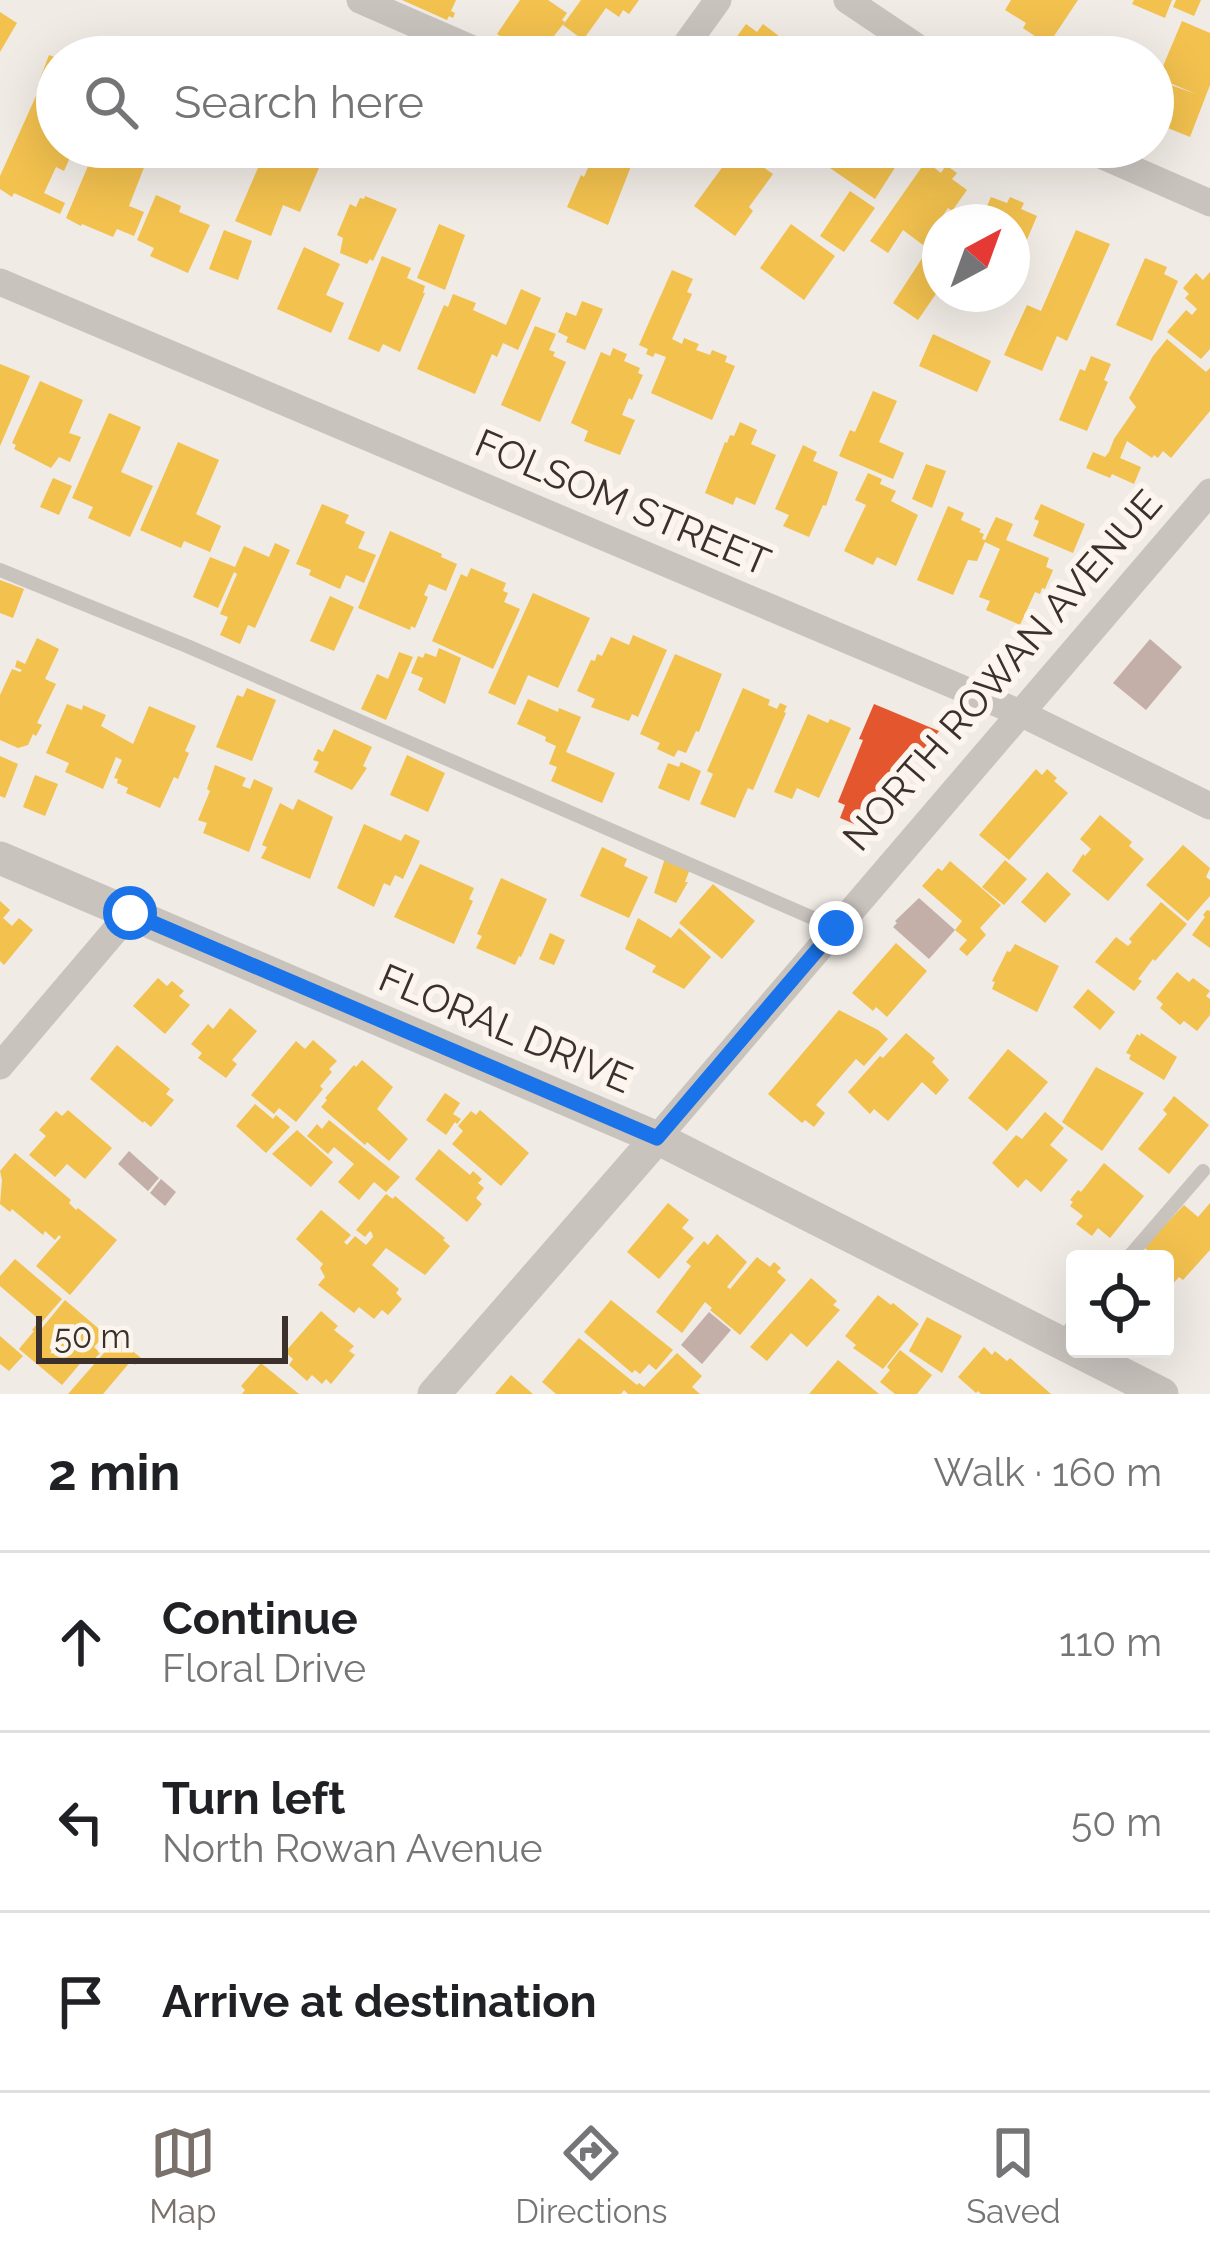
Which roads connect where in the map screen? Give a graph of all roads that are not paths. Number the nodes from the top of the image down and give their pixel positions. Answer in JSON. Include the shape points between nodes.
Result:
{"nodes":[{"id":1,"x":360,"y":0,"type":"edge"},
{"id":2,"x":718,"y":0,"type":"edge"},
{"id":3,"x":847,"y":0,"type":"edge"},
{"id":4,"x":442,"y":36,"type":"edge"},
{"id":5,"x":692,"y":36,"type":"edge"},
{"id":6,"x":901,"y":36,"type":"edge"},
{"id":7,"x":1130,"y":168,"type":"edge"},
{"id":8,"x":1210,"y":203,"type":"edge"},
{"id":9,"x":0,"y":282,"type":"edge"},
{"id":10,"x":1210,"y":492,"type":"edge"},
{"id":11,"x":0,"y":570,"type":"edge"},
{"id":12,"x":1020,"y":712,"type":"junction"},
{"id":13,"x":1210,"y":806,"type":"edge"},
{"id":14,"x":0,"y":858,"type":"edge"},
{"id":15,"x":130,"y":913,"type":"junction"},
{"id":16,"x":836,"y":928,"type":"junction"},
{"id":17,"x":0,"y":1066,"type":"edge"},
{"id":18,"x":657,"y":1138,"type":"junction"},
{"id":19,"x":1203,"y":1171,"type":"dead end"},
{"id":20,"x":1135,"y":1250,"type":"edge"},
{"id":21,"x":1066,"y":1333,"type":"edge"},
{"id":22,"x":1106,"y":1358,"type":"edge"},
{"id":23,"x":434,"y":1394,"type":"edge"},
{"id":24,"x":1161,"y":1394,"type":"edge"}],
"edges":[{"from":1,"to":4,"type":"street"},
{"from":2,"to":5,"type":"street"},
{"from":3,"to":6,"type":"street"},
{"from":7,"to":8,"type":"street"},
{"from":9,"to":12,"type":"street","name":"FOLSOM STREET"},
{"from":10,"to":12,"type":"street","name":"NORTH ROWAN AVENUE"},
{"from":11,"to":16,"type":"lane"},
{"from":12,"to":13,"type":"street","name":"FOLSOM STREET"},
{"from":12,"to":16,"type":"street","name":"NORTH ROWAN AVENUE"},
{"from":14,"to":15,"type":"street","name":"FLORAL DRIVE"},
{"from":15,"to":17,"type":"street"},
{"from":15,"to":18,"type":"street","name":"FLORAL DRIVE"},
{"from":16,"to":18,"type":"street","name":"NORTH ROWAN AVENUE"},
{"from":18,"to":21,"type":"street","name":"FLORAL DRIVE"},
{"from":18,"to":23,"type":"street","name":"NORTH ROWAN AVENUE"},
{"from":19,"to":20,"type":"lane"},
{"from":22,"to":24,"type":"street","name":"FLORAL DRIVE"}]}
